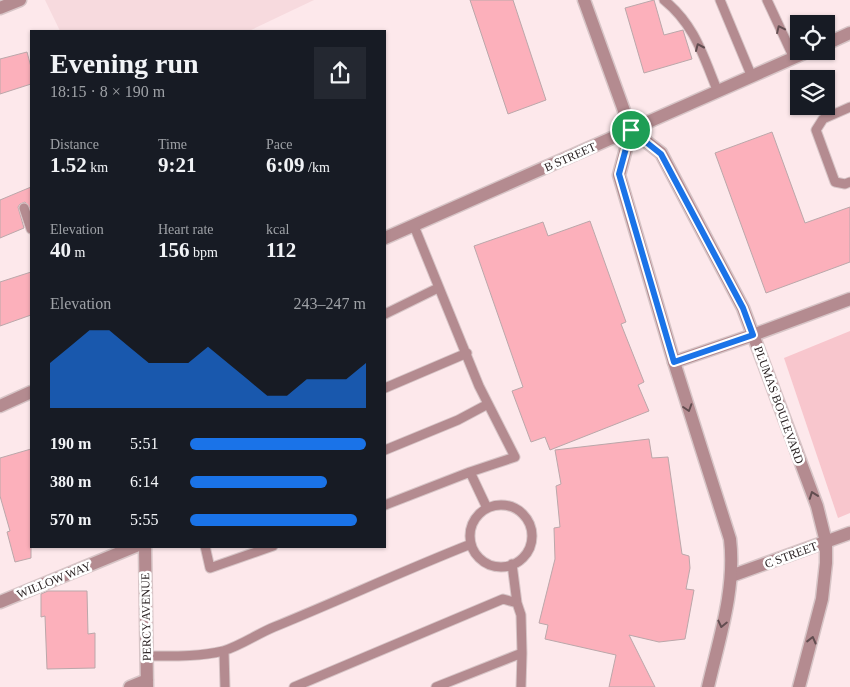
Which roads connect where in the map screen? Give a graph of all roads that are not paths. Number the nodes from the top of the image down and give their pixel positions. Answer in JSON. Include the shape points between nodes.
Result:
{"nodes":[{"id":1,"x":20,"y":0,"type":"edge"},
{"id":2,"x":584,"y":0,"type":"edge"},
{"id":3,"x":664,"y":0,"type":"edge"},
{"id":4,"x":720,"y":0,"type":"edge"},
{"id":5,"x":767,"y":0,"type":"edge"},
{"id":6,"x":0,"y":8,"type":"edge"},
{"id":7,"x":850,"y":34,"type":"edge"},
{"id":8,"x":835,"y":40,"type":"edge"},
{"id":9,"x":790,"y":49,"type":"edge"},
{"id":10,"x":790,"y":60,"type":"edge"},
{"id":11,"x":752,"y":77,"type":"junction"},
{"id":12,"x":718,"y":92,"type":"junction"},
{"id":13,"x":850,"y":107,"type":"edge"},
{"id":14,"x":631,"y":130,"type":"junction"},
{"id":15,"x":850,"y":182,"type":"edge"},
{"id":16,"x":24,"y":208,"type":"dead end"},
{"id":17,"x":414,"y":226,"type":"junction"},
{"id":18,"x":30,"y":227,"type":"edge"},
{"id":19,"x":386,"y":238,"type":"edge"},
{"id":20,"x":438,"y":288,"type":"junction"},
{"id":21,"x":850,"y":298,"type":"edge"},
{"id":22,"x":386,"y":314,"type":"edge"},
{"id":23,"x":753,"y":335,"type":"junction"},
{"id":24,"x":467,"y":353,"type":"junction"},
{"id":25,"x":674,"y":362,"type":"junction"},
{"id":26,"x":386,"y":388,"type":"edge"},
{"id":27,"x":30,"y":392,"type":"edge"},
{"id":28,"x":488,"y":404,"type":"junction"},
{"id":29,"x":0,"y":406,"type":"edge"},
{"id":30,"x":386,"y":450,"type":"edge"},
{"id":31,"x":470,"y":472,"type":"junction"},
{"id":32,"x":386,"y":505,"type":"edge"},
{"id":33,"x":487,"y":508,"type":"junction"},
{"id":34,"x":850,"y":533,"type":"edge"},
{"id":35,"x":826,"y":542,"type":"junction"},
{"id":36,"x":471,"y":544,"type":"junction"},
{"id":37,"x":131,"y":548,"type":"edge"},
{"id":38,"x":145,"y":548,"type":"edge"},
{"id":39,"x":205,"y":548,"type":"edge"},
{"id":40,"x":267,"y":548,"type":"edge"},
{"id":41,"x":512,"y":564,"type":"junction"},
{"id":42,"x":731,"y":576,"type":"junction"},
{"id":43,"x":0,"y":602,"type":"edge"},
{"id":44,"x":517,"y":603,"type":"junction"},
{"id":45,"x":224,"y":651,"type":"junction"},
{"id":46,"x":522,"y":653,"type":"junction"},
{"id":47,"x":147,"y":656,"type":"junction"},
{"id":48,"x":147,"y":684,"type":"edge"},
{"id":49,"x":130,"y":687,"type":"edge"},
{"id":50,"x":225,"y":687,"type":"edge"},
{"id":51,"x":294,"y":687,"type":"edge"},
{"id":52,"x":436,"y":687,"type":"edge"},
{"id":53,"x":521,"y":687,"type":"edge"},
{"id":54,"x":708,"y":687,"type":"edge"},
{"id":55,"x":799,"y":687,"type":"edge"}],
"edges":[{"from":1,"to":6,"type":"street"},
{"from":2,"to":14,"type":"street"},
{"from":12,"to":3,"type":"lane","one_way":true,"via":[[697,41],[681,14]]},
{"from":4,"to":11,"type":"lane"},
{"from":9,"to":5,"type":"lane","one_way":true},
{"from":7,"to":8,"type":"street"},
{"from":10,"to":11,"type":"street","name":"B STREET"},
{"from":11,"to":12,"type":"street","name":"B STREET"},
{"from":12,"to":14,"type":"street","name":"B STREET"},
{"from":13,"to":15,"type":"lane","via":[[823,119],[816,130],[835,182]]},
{"from":14,"to":17,"type":"street","name":"B STREET"},
{"from":14,"to":23,"type":"street","name":"PLUMAS BOULEVARD","via":[[661,154],[743,308]]},
{"from":14,"to":25,"type":"street","via":[[619,174]]},
{"from":16,"to":18,"type":"lane"},
{"from":17,"to":19,"type":"street","name":"B STREET"},
{"from":17,"to":20,"type":"lane"},
{"from":20,"to":22,"type":"lane"},
{"from":20,"to":24,"type":"lane"},
{"from":21,"to":23,"type":"street"},
{"from":23,"to":25,"type":"street"},
{"from":35,"to":23,"type":"street","name":"PLUMAS BOULEVARD","one_way":true,"via":[[816,506]]},
{"from":24,"to":26,"type":"lane"},
{"from":24,"to":28,"type":"lane"},
{"from":25,"to":42,"type":"street","one_way":true,"via":[[730,539]]},
{"from":27,"to":29,"type":"street"},
{"from":28,"to":30,"type":"lane"},
{"from":28,"to":31,"type":"lane","via":[[514,457]]},
{"from":31,"to":32,"type":"lane"},
{"from":31,"to":33,"type":"lane"},
{"from":33,"to":36,"type":"lane","via":[[472,523]]},
{"from":33,"to":41,"type":"lane","via":[[506,506],[516,509],[529,523],[531,543],[527,552]]},
{"from":34,"to":35,"type":"street","name":"C STREET"},
{"from":35,"to":42,"type":"street","name":"C STREET"},
{"from":55,"to":35,"type":"street","name":"PLUMAS BOULEVARD","one_way":true,"via":[[822,600]]},
{"from":36,"to":41,"type":"lane","via":[[483,561],[492,566]]},
{"from":36,"to":45,"type":"lane","via":[[394,574]]},
{"from":37,"to":43,"type":"street","name":"WILLOW WAY"},
{"from":38,"to":47,"type":"street","name":"PERCY AVENUE"},
{"from":39,"to":40,"type":"lane","via":[[210,568]]},
{"from":41,"to":44,"type":"lane"},
{"from":42,"to":54,"type":"street","one_way":true},
{"from":44,"to":46,"type":"lane","via":[[521,615]]},
{"from":44,"to":51,"type":"lane","via":[[503,600]]},
{"from":45,"to":47,"type":"lane","via":[[192,656]]},
{"from":45,"to":50,"type":"lane"},
{"from":46,"to":52,"type":"lane"},
{"from":46,"to":53,"type":"lane"},
{"from":47,"to":48,"type":"street","name":"PERCY AVENUE"},
{"from":48,"to":49,"type":"street"}]}
